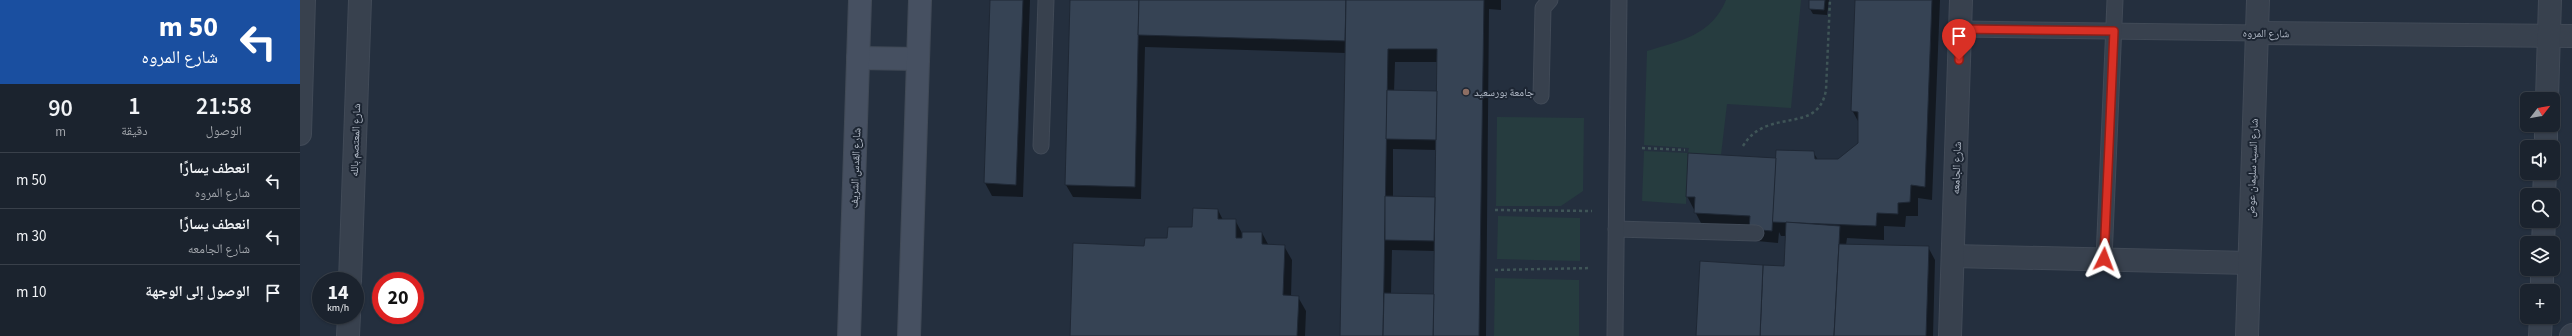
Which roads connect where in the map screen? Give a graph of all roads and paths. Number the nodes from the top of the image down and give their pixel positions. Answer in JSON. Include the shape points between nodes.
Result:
{"nodes":[{"id":1,"x":304,"y":0,"type":"edge"},
{"id":2,"x":360,"y":0,"type":"edge"},
{"id":3,"x":860,"y":0,"type":"edge"},
{"id":4,"x":920,"y":0,"type":"edge"},
{"id":5,"x":1046,"y":0,"type":"edge"},
{"id":6,"x":1550,"y":0,"type":"edge"},
{"id":7,"x":1619,"y":0,"type":"edge"},
{"id":8,"x":1830,"y":0,"type":"edge"},
{"id":9,"x":1961,"y":0,"type":"edge"},
{"id":10,"x":2115,"y":0,"type":"edge"},
{"id":11,"x":2258,"y":0,"type":"edge"},
{"id":12,"x":2550,"y":0,"type":"edge"},
{"id":13,"x":1960,"y":29,"type":"junction"},
{"id":14,"x":2114,"y":31,"type":"junction"},
{"id":15,"x":2257,"y":33,"type":"junction"},
{"id":16,"x":2549,"y":36,"type":"junction"},
{"id":17,"x":2572,"y":36,"type":"edge"},
{"id":18,"x":858,"y":58,"type":"junction"},
{"id":19,"x":918,"y":59,"type":"junction"},
{"id":20,"x":2547,"y":92,"type":"edge"},
{"id":21,"x":1542,"y":96,"type":"dead end"},
{"id":22,"x":300,"y":134,"type":"edge"},
{"id":23,"x":1041,"y":146,"type":"dead end"},
{"id":24,"x":1743,"y":146,"type":"dead end"},
{"id":25,"x":1618,"y":147,"type":"junction"},
{"id":26,"x":1685,"y":150,"type":"dead end"},
{"id":27,"x":1495,"y":210,"type":"dead end"},
{"id":28,"x":1617,"y":211,"type":"junction"},
{"id":29,"x":1616,"y":229,"type":"junction"},
{"id":30,"x":1756,"y":233,"type":"dead end"},
{"id":31,"x":1953,"y":256,"type":"junction"},
{"id":32,"x":2104,"y":259,"type":"junction"},
{"id":33,"x":2249,"y":263,"type":"junction"},
{"id":34,"x":1616,"y":268,"type":"junction"},
{"id":35,"x":1495,"y":270,"type":"dead end"},
{"id":36,"x":350,"y":272,"type":"edge"},
{"id":37,"x":349,"y":324,"type":"edge"},
{"id":38,"x":2541,"y":324,"type":"edge"},
{"id":39,"x":348,"y":336,"type":"edge"},
{"id":40,"x":849,"y":336,"type":"edge"},
{"id":41,"x":909,"y":336,"type":"edge"},
{"id":42,"x":1615,"y":336,"type":"edge"},
{"id":43,"x":1950,"y":336,"type":"edge"},
{"id":44,"x":2247,"y":336,"type":"edge"},
{"id":45,"x":2540,"y":336,"type":"edge"}],
"edges":[{"from":1,"to":22,"type":"street"},
{"from":2,"to":36,"type":"street","name":"شارع المعتصم بالله"},
{"from":3,"to":18,"type":"main road","name":"شارع القدس الشريف"},
{"from":4,"to":19,"type":"main road"},
{"from":5,"to":23,"type":"lane"},
{"from":6,"to":21,"type":"lane","via":[[1543,8]]},
{"from":7,"to":25,"type":"lane"},
{"from":8,"to":24,"type":"path","via":[[1826,90],[1819,110],[1810,116],[1764,126],[1751,135]]},
{"from":9,"to":13,"type":"street","name":"شارع الجامعه"},
{"from":10,"to":14,"type":"lane"},
{"from":11,"to":15,"type":"street","name":"شارع السيد سليمان عوض"},
{"from":12,"to":16,"type":"street"},
{"from":13,"to":14,"type":"lane","name":"شارع المروه"},
{"from":13,"to":31,"type":"street","name":"شارع الجامعه"},
{"from":14,"to":15,"type":"lane","name":"شارع المروه"},
{"from":14,"to":32,"type":"lane"},
{"from":15,"to":16,"type":"street","name":"شارع المروه"},
{"from":15,"to":33,"type":"street","name":"شارع السيد سليمان عوض"},
{"from":16,"to":17,"type":"street","name":"شارع المروه"},
{"from":16,"to":20,"type":"street"},
{"from":18,"to":19,"type":"main road"},
{"from":18,"to":40,"type":"main road","name":"شارع القدس الشريف"},
{"from":19,"to":41,"type":"main road"},
{"from":25,"to":26,"type":"path"},
{"from":25,"to":28,"type":"lane"},
{"from":27,"to":28,"type":"path"},
{"from":28,"to":29,"type":"lane"},
{"from":29,"to":30,"type":"lane"},
{"from":29,"to":34,"type":"lane"},
{"from":31,"to":32,"type":"street"},
{"from":31,"to":43,"type":"street","name":"شارع الجامعه"},
{"from":32,"to":33,"type":"street"},
{"from":33,"to":44,"type":"street","name":"شارع السيد سليمان عوض"},
{"from":34,"to":35,"type":"path"},
{"from":34,"to":42,"type":"lane"},
{"from":37,"to":39,"type":"street"},
{"from":38,"to":45,"type":"street"}]}
